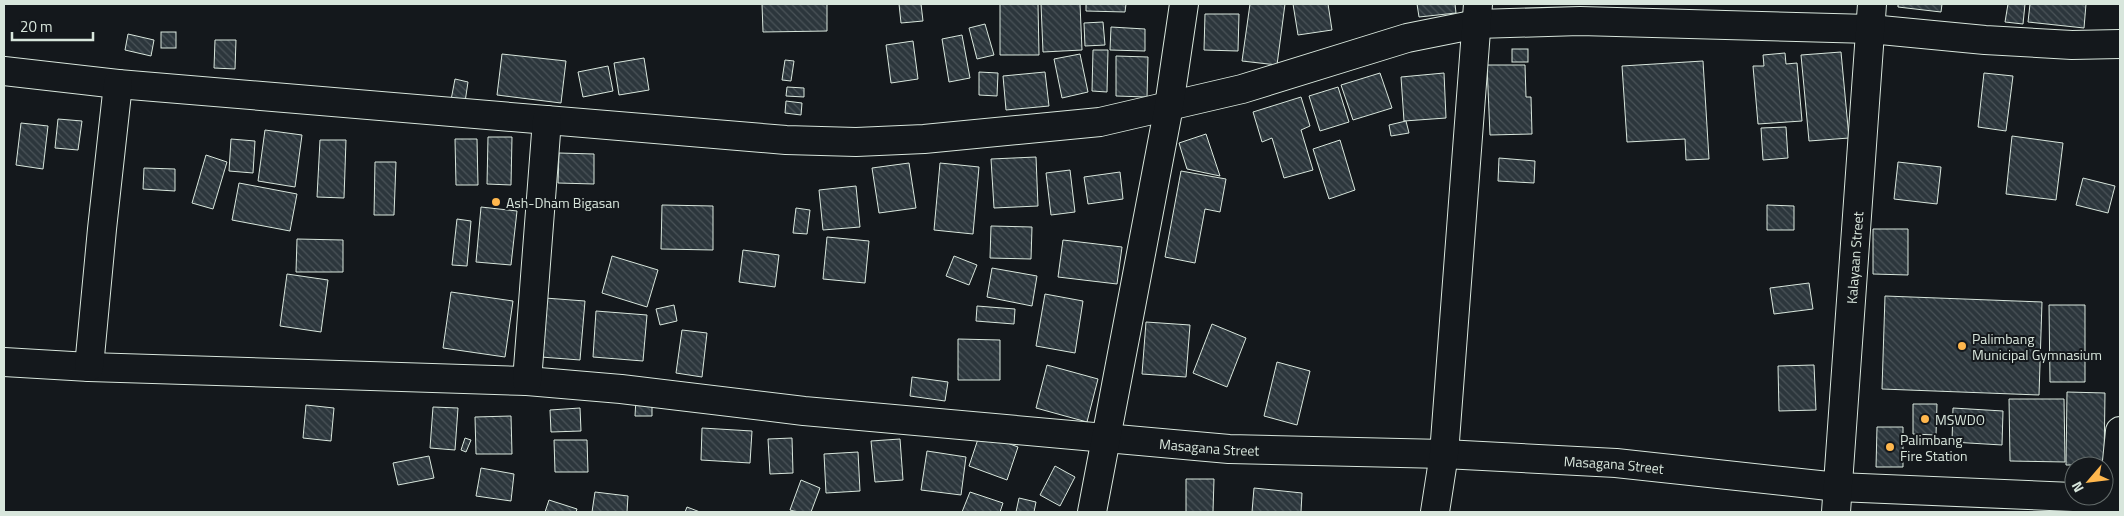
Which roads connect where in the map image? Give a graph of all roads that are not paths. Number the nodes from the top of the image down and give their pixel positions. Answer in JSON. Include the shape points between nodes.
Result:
{"nodes":[{"id":1,"x":1184,"y":4,"type":"edge"},
{"id":2,"x":1478,"y":14,"type":"edge"},
{"id":3,"x":1871,"y":17,"type":"edge"},
{"id":4,"x":2120,"y":44,"type":"edge"},
{"id":5,"x":4,"y":71,"type":"edge"},
{"id":6,"x":118,"y":84,"type":"junction"},
{"id":7,"x":1169,"y":106,"type":"junction"},
{"id":8,"x":547,"y":120,"type":"junction"},
{"id":9,"x":4,"y":362,"type":"edge"},
{"id":10,"x":89,"y":367,"type":"junction"},
{"id":11,"x":527,"y":381,"type":"junction"},
{"id":12,"x":2120,"y":431,"type":"edge"},
{"id":13,"x":1106,"y":438,"type":"junction"},
{"id":14,"x":1444,"y":454,"type":"junction"},
{"id":15,"x":1837,"y":500,"type":"edge"},
{"id":16,"x":2115,"y":503,"type":"edge"},
{"id":17,"x":1092,"y":512,"type":"edge"},
{"id":18,"x":1435,"y":512,"type":"edge"}],
"edges":[{"from":1,"to":7,"type":"street"},
{"from":2,"to":3,"type":"street","via":[[1580,21]]},
{"from":2,"to":7,"type":"street","via":[[1242,89]]},
{"from":2,"to":14,"type":"street"},
{"from":3,"to":4,"type":"street","via":[[1985,40]]},
{"from":3,"to":15,"type":"street","name":"Kalayaan Street"},
{"from":5,"to":6,"type":"street"},
{"from":6,"to":8,"type":"street"},
{"from":6,"to":10,"type":"street"},
{"from":7,"to":8,"type":"street","via":[[1100,122],[924,140],[856,142],[786,140]]},
{"from":7,"to":13,"type":"street"},
{"from":8,"to":11,"type":"street"},
{"from":9,"to":10,"type":"street","name":"Masagana Street"},
{"from":10,"to":11,"type":"street","name":"Masagana Street"},
{"from":11,"to":13,"type":"street","name":"Masagana Street","via":[[804,411]]},
{"from":12,"to":16,"type":"street"},
{"from":13,"to":14,"type":"street","name":"Masagana Street","via":[[1229,448]]},
{"from":13,"to":17,"type":"street"},
{"from":14,"to":15,"type":"street","name":"Masagana Street","via":[[1616,463]]},
{"from":14,"to":18,"type":"street"},
{"from":15,"to":16,"type":"street","name":"Masagana Street"}]}
